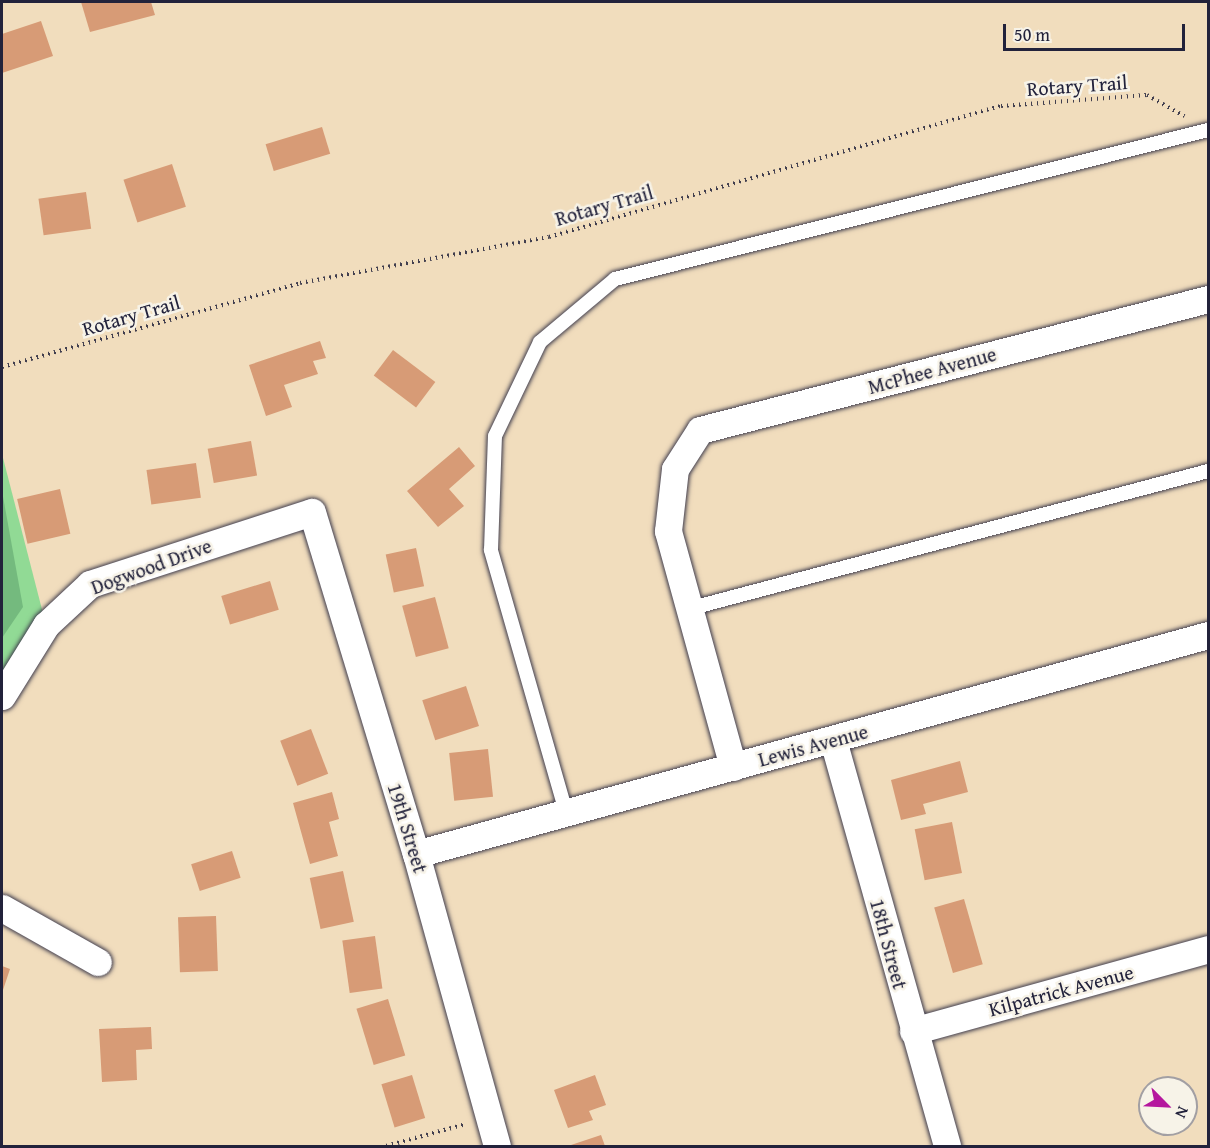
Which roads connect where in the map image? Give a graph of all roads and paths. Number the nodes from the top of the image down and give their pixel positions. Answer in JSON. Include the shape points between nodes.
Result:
{"nodes":[{"id":1,"x":1208,"y":130,"type":"edge"},
{"id":2,"x":1209,"y":299,"type":"edge"},
{"id":3,"x":2,"y":367,"type":"edge"},
{"id":4,"x":1209,"y":471,"type":"edge"},
{"id":5,"x":312,"y":512,"type":"joint"},
{"id":6,"x":688,"y":609,"type":"junction"},
{"id":7,"x":1209,"y":635,"type":"edge"},
{"id":8,"x":2,"y":696,"type":"edge"},
{"id":9,"x":833,"y":740,"type":"junction"},
{"id":10,"x":733,"y":767,"type":"junction"},
{"id":11,"x":566,"y":812,"type":"junction"},
{"id":12,"x":416,"y":854,"type":"junction"},
{"id":13,"x":2,"y":908,"type":"edge"},
{"id":14,"x":1209,"y":949,"type":"edge"},
{"id":15,"x":98,"y":962,"type":"dead end"},
{"id":16,"x":913,"y":1031,"type":"junction"},
{"id":17,"x":489,"y":1119,"type":"junction"},
{"id":18,"x":386,"y":1146,"type":"edge"},
{"id":19,"x":497,"y":1146,"type":"edge"},
{"id":20,"x":947,"y":1146,"type":"edge"}],
"edges":[{"from":1,"to":3,"type":"path","name":"Rotary Trail","via":[[1147,95],[1001,106],[549,237],[300,283]]},
{"from":1,"to":11,"type":"lane","via":[[615,279],[540,342],[495,436],[491,550]]},
{"from":2,"to":6,"type":"street","name":"McPhee Avenue","via":[[700,430],[675,469],[668,531]]},
{"from":4,"to":6,"type":"lane"},
{"from":5,"to":8,"type":"street","name":"Dogwood Drive","via":[[90,584],[46,625]]},
{"from":5,"to":12,"type":"street","name":"19th Street"},
{"from":6,"to":10,"type":"street"},
{"from":7,"to":9,"type":"street","name":"Lewis Avenue"},
{"from":9,"to":10,"type":"street","name":"Lewis Avenue"},
{"from":9,"to":16,"type":"street","name":"18th Street"},
{"from":10,"to":11,"type":"street","name":"Lewis Avenue"},
{"from":11,"to":12,"type":"street","name":"Lewis Avenue"},
{"from":12,"to":17,"type":"street","name":"19th Street"},
{"from":13,"to":15,"type":"street"},
{"from":14,"to":16,"type":"street","name":"Kilpatrick Avenue"},
{"from":16,"to":20,"type":"street","name":"18th Street"},
{"from":17,"to":18,"type":"path"},
{"from":17,"to":19,"type":"street","name":"19th Street"}]}
